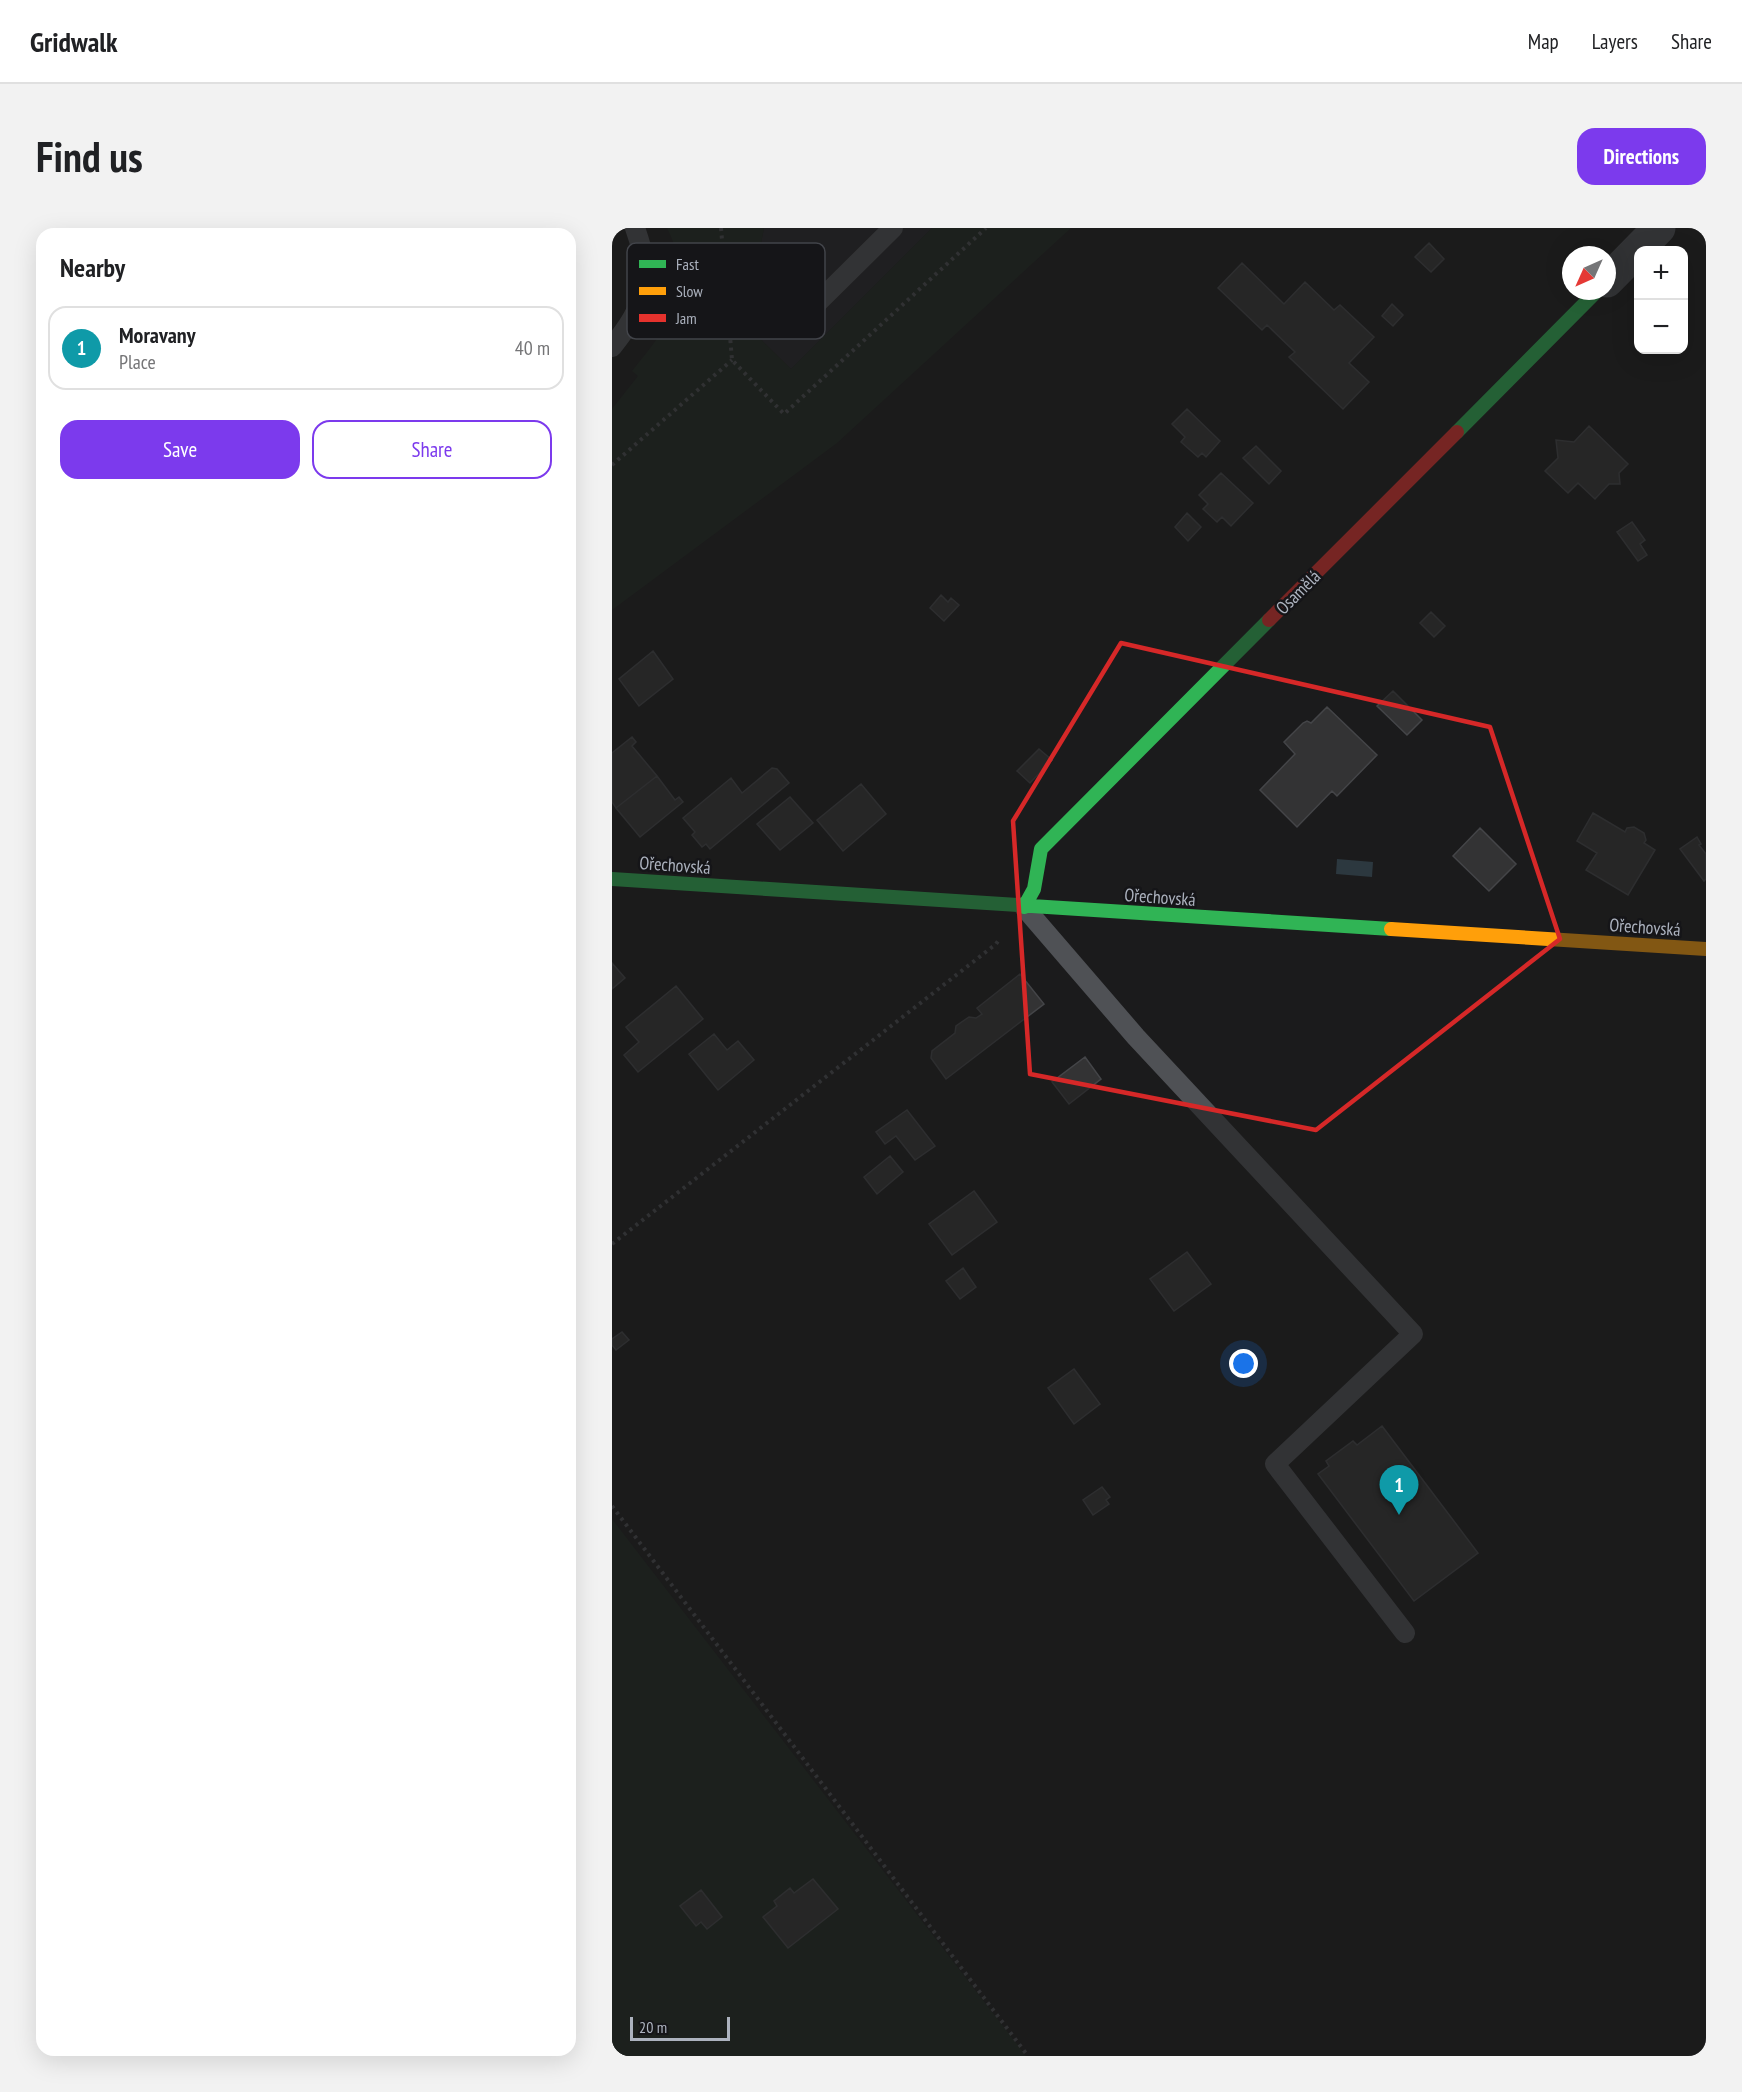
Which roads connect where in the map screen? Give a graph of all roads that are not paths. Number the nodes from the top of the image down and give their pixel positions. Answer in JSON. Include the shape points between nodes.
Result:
{"nodes":[{"id":1,"x":636,"y":228,"type":"edge"},
{"id":2,"x":893,"y":228,"type":"edge"},
{"id":3,"x":1659,"y":228,"type":"edge"},
{"id":4,"x":641,"y":243,"type":"edge"},
{"id":5,"x":1616,"y":272,"type":"edge"},
{"id":6,"x":825,"y":295,"type":"edge"},
{"id":7,"x":1588,"y":300,"type":"edge"},
{"id":8,"x":627,"y":325,"type":"edge"},
{"id":9,"x":612,"y":347,"type":"edge"},
{"id":10,"x":612,"y":879,"type":"edge"},
{"id":11,"x":1024,"y":907,"type":"junction"},
{"id":12,"x":1706,"y":949,"type":"edge"},
{"id":13,"x":1405,"y":1633,"type":"dead end"}],
"edges":[{"from":1,"to":4,"type":"lane"},
{"from":2,"to":6,"type":"lane"},
{"from":3,"to":5,"type":"street"},
{"from":7,"to":11,"type":"street","name":"Osamělá","via":[[1041,849],[1034,889]]},
{"from":8,"to":9,"type":"lane"},
{"from":10,"to":11,"type":"street","name":"Ořechovská"},
{"from":11,"to":12,"type":"street","name":"Ořechovská"},
{"from":11,"to":13,"type":"lane","via":[[1136,1037],[1413,1334],[1275,1464]]}]}
